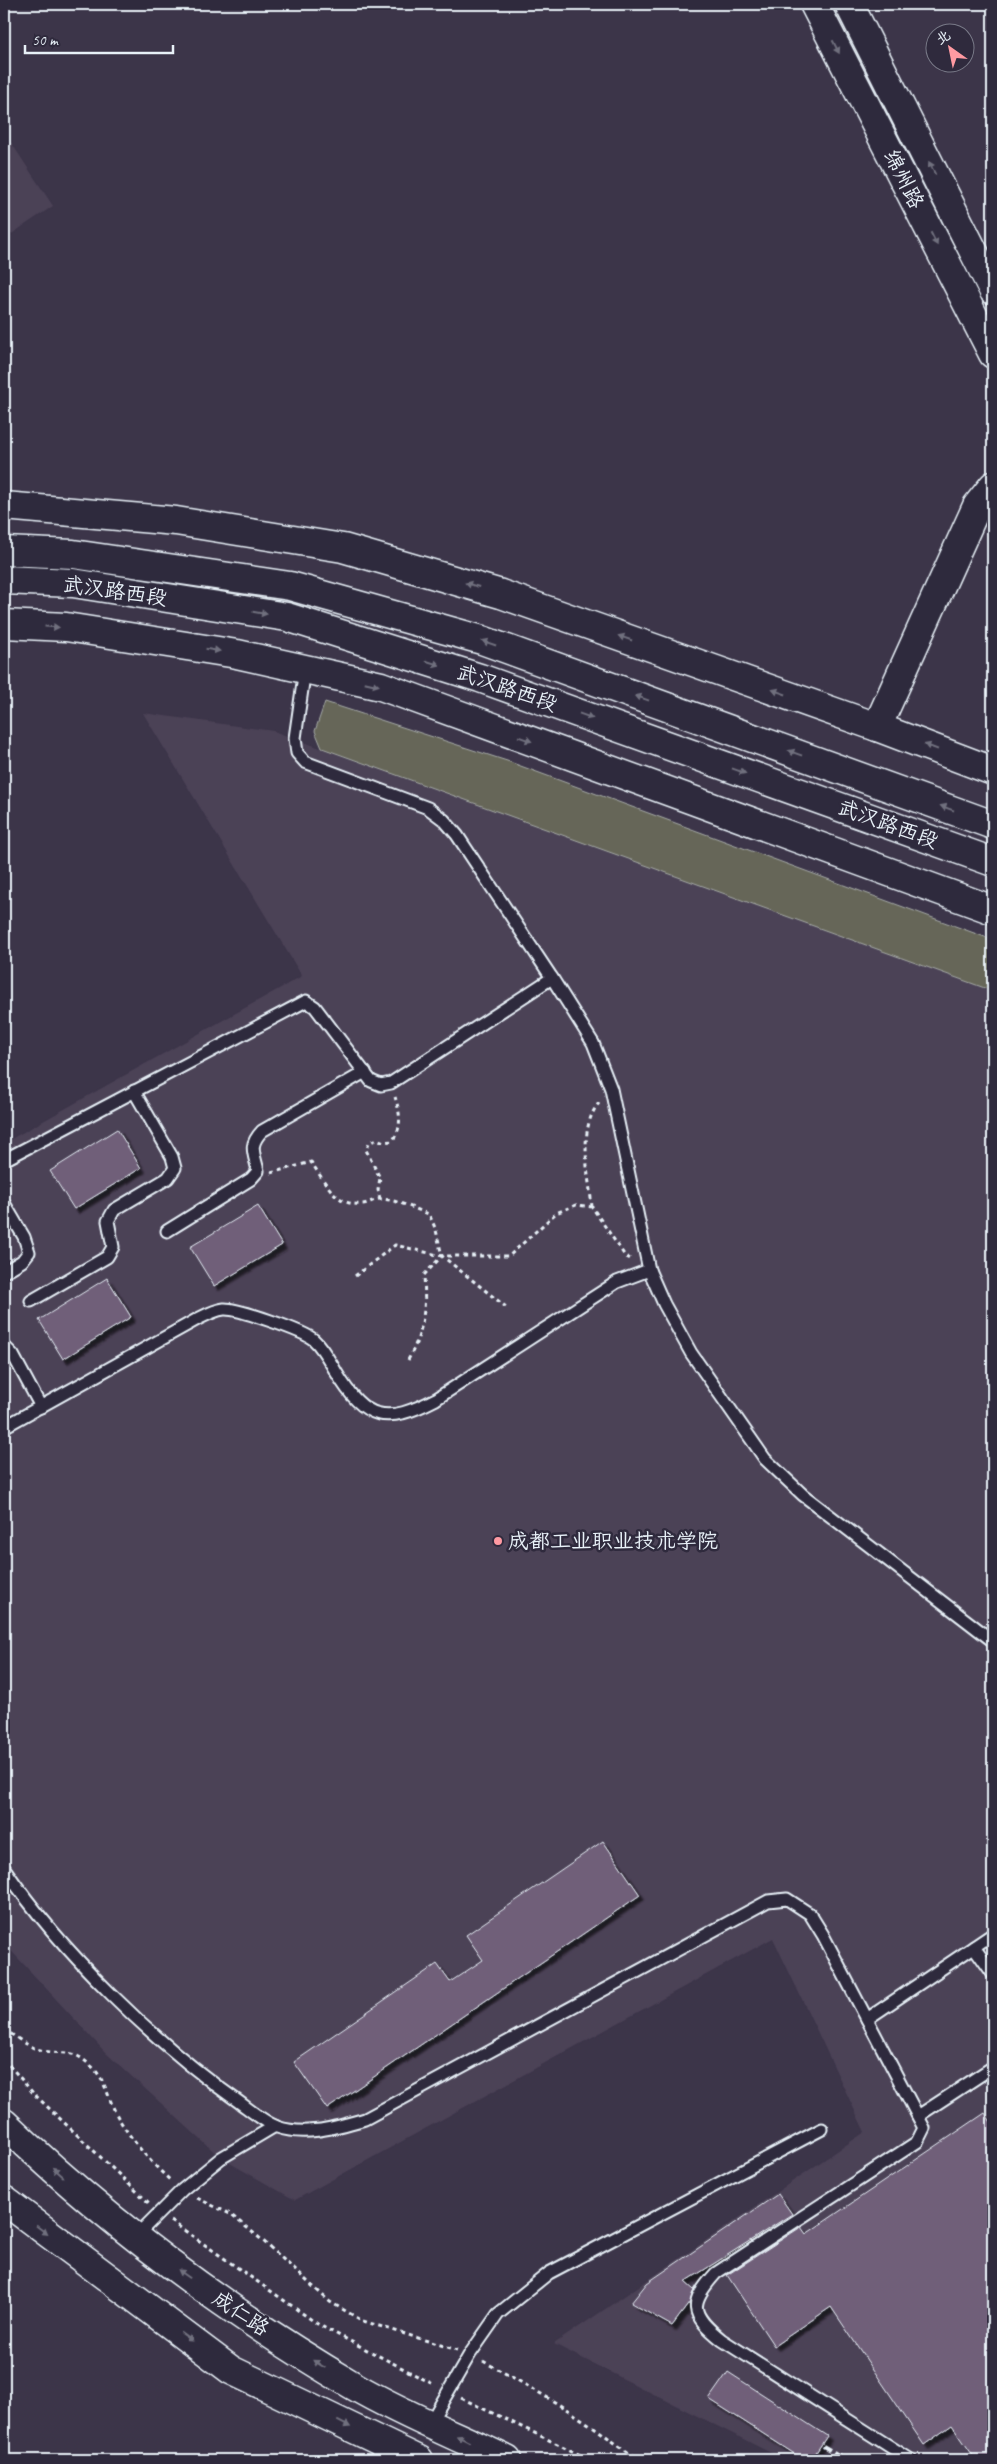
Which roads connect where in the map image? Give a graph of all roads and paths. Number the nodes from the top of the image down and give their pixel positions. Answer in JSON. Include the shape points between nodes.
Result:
{"nodes":[{"id":1,"x":814,"y":4,"type":"edge"},
{"id":2,"x":849,"y":4,"type":"edge"},
{"id":3,"x":993,"y":290,"type":"edge"},
{"id":4,"x":993,"y":354,"type":"edge"},
{"id":5,"x":993,"y":486,"type":"edge"},
{"id":6,"x":4,"y":506,"type":"edge"},
{"id":7,"x":4,"y":551,"type":"edge"},
{"id":8,"x":4,"y":580,"type":"edge"},
{"id":9,"x":4,"y":624,"type":"edge"},
{"id":10,"x":305,"y":669,"type":"junction"},
{"id":11,"x":877,"y":727,"type":"junction"},
{"id":12,"x":993,"y":771,"type":"edge"},
{"id":13,"x":993,"y":825,"type":"edge"},
{"id":14,"x":993,"y":862,"type":"edge"},
{"id":15,"x":993,"y":910,"type":"edge"},
{"id":16,"x":552,"y":978,"type":"junction"},
{"id":17,"x":365,"y":1072,"type":"junction"},
{"id":18,"x":390,"y":1083,"type":"junction"},
{"id":19,"x":611,"y":1090,"type":"junction"},
{"id":20,"x":134,"y":1091,"type":"junction"},
{"id":21,"x":4,"y":1160,"type":"edge"},
{"id":22,"x":258,"y":1171,"type":"junction"},
{"id":23,"x":380,"y":1199,"type":"junction"},
{"id":24,"x":4,"y":1203,"type":"edge"},
{"id":25,"x":592,"y":1207,"type":"junction"},
{"id":26,"x":167,"y":1231,"type":"dead end"},
{"id":27,"x":442,"y":1256,"type":"junction"},
{"id":28,"x":649,"y":1270,"type":"junction"},
{"id":29,"x":4,"y":1272,"type":"edge"},
{"id":30,"x":355,"y":1276,"type":"dead end"},
{"id":31,"x":31,"y":1301,"type":"dead end"},
{"id":32,"x":506,"y":1307,"type":"dead end"},
{"id":33,"x":4,"y":1346,"type":"edge"},
{"id":34,"x":408,"y":1360,"type":"dead end"},
{"id":35,"x":41,"y":1407,"type":"junction"},
{"id":36,"x":4,"y":1428,"type":"edge"},
{"id":37,"x":993,"y":1641,"type":"edge"},
{"id":38,"x":4,"y":1868,"type":"edge"},
{"id":39,"x":993,"y":1934,"type":"edge"},
{"id":40,"x":974,"y":1947,"type":"junction"},
{"id":41,"x":993,"y":1974,"type":"edge"},
{"id":42,"x":867,"y":2019,"type":"junction"},
{"id":43,"x":4,"y":2029,"type":"edge"},
{"id":44,"x":4,"y":2059,"type":"edge"},
{"id":45,"x":993,"y":2068,"type":"edge"},
{"id":46,"x":918,"y":2116,"type":"junction"},
{"id":47,"x":8,"y":2125,"type":"edge"},
{"id":48,"x":275,"y":2126,"type":"junction"},
{"id":49,"x":822,"y":2129,"type":"dead end"},
{"id":50,"x":182,"y":2190,"type":"junction"},
{"id":51,"x":4,"y":2200,"type":"edge"},
{"id":52,"x":160,"y":2213,"type":"junction"},
{"id":53,"x":134,"y":2238,"type":"junction"},
{"id":54,"x":470,"y":2354,"type":"junction"},
{"id":55,"x":449,"y":2393,"type":"junction"},
{"id":56,"x":430,"y":2423,"type":"junction"},
{"id":57,"x":420,"y":2460,"type":"edge"},
{"id":58,"x":507,"y":2460,"type":"edge"},
{"id":59,"x":591,"y":2460,"type":"edge"},
{"id":60,"x":642,"y":2460,"type":"edge"},
{"id":61,"x":911,"y":2460,"type":"edge"}],
"edges":[{"from":1,"to":4,"type":"main road","name":"绵州路","one_way":true},
{"from":3,"to":2,"type":"main road","name":"绵州路","one_way":true},
{"from":5,"to":11,"type":"main road","via":[[977,506]]},
{"from":11,"to":6,"type":"main road","one_way":true,"via":[[501,594],[343,548],[176,522]]},
{"from":13,"to":7,"type":"main road","name":"武汉路西段","one_way":true,"via":[[482,640],[290,586],[73,554]]},
{"from":8,"to":14,"type":"main road","name":"武汉路西段","one_way":true,"via":[[73,583],[287,617],[480,678]]},
{"from":9,"to":10,"type":"main road","one_way":true,"via":[[66,627],[237,654]]},
{"from":10,"to":15,"type":"main road","one_way":true,"via":[[381,686]]},
{"from":10,"to":16,"type":"lane","via":[[295,738],[297,753],[306,762],[428,808],[444,820]]},
{"from":12,"to":11,"type":"main road","one_way":true},
{"from":16,"to":18,"type":"lane"},
{"from":16,"to":19,"type":"lane","via":[[593,1043]]},
{"from":17,"to":18,"type":"lane","via":[[371,1081],[380,1085]]},
{"from":17,"to":20,"type":"lane","via":[[315,1007],[306,1001]]},
{"from":17,"to":22,"type":"lane","via":[[262,1131],[253,1140]]},
{"from":18,"to":23,"type":"path","via":[[400,1112],[399,1133],[392,1141],[377,1139],[369,1143],[366,1150],[380,1178]]},
{"from":19,"to":25,"type":"path","via":[[593,1110],[586,1141]]},
{"from":19,"to":28,"type":"lane"},
{"from":20,"to":21,"type":"lane"},
{"from":20,"to":31,"type":"lane","via":[[172,1157],[175,1168],[168,1178],[114,1210],[108,1221],[113,1247],[107,1257]]},
{"from":22,"to":23,"type":"path","via":[[273,1174],[312,1162],[336,1196],[350,1204]]},
{"from":22,"to":26,"type":"lane","via":[[251,1179]]},
{"from":23,"to":27,"type":"path","via":[[429,1214]]},
{"from":24,"to":29,"type":"lane","via":[[29,1252],[22,1261]]},
{"from":25,"to":27,"type":"path","via":[[576,1205],[556,1213],[509,1256]]},
{"from":25,"to":28,"type":"path","via":[[625,1256]]},
{"from":27,"to":30,"type":"path","via":[[395,1245]]},
{"from":27,"to":32,"type":"path"},
{"from":27,"to":34,"type":"path","via":[[424,1275],[426,1303],[419,1340]]},
{"from":28,"to":35,"type":"lane","via":[[617,1282],[436,1399],[410,1412],[389,1416],[368,1410],[351,1396],[314,1340],[240,1311],[224,1309],[196,1320]]},
{"from":28,"to":37,"type":"lane","via":[[691,1353],[765,1459],[803,1495]]},
{"from":33,"to":35,"type":"lane","via":[[13,1355]]},
{"from":35,"to":36,"type":"lane"},
{"from":38,"to":48,"type":"lane","via":[[22,1895],[87,1968],[153,2033],[210,2082]]},
{"from":39,"to":40,"type":"lane"},
{"from":40,"to":41,"type":"lane"},
{"from":40,"to":42,"type":"lane"},
{"from":42,"to":46,"type":"lane"},
{"from":42,"to":48,"type":"lane","via":[[810,1914],[787,1898],[768,1901],[365,2119],[329,2129],[299,2132]]},
{"from":43,"to":50,"type":"path","via":[[26,2044],[44,2051],[70,2051],[91,2066],[118,2118],[151,2163]]},
{"from":44,"to":52,"type":"path","via":[[34,2094]]},
{"from":45,"to":46,"type":"lane"},
{"from":46,"to":61,"type":"lane","via":[[924,2128],[917,2142],[716,2273],[702,2289],[696,2306],[702,2323],[722,2340]]},
{"from":53,"to":47,"type":"main road","name":"成仁路","one_way":true},
{"from":48,"to":50,"type":"lane","via":[[221,2158]]},
{"from":49,"to":54,"type":"lane","via":[[550,2273],[498,2314]]},
{"from":50,"to":52,"type":"lane"},
{"from":50,"to":54,"type":"path","via":[[230,2214],[330,2302],[363,2322]]},
{"from":51,"to":57,"type":"main road","one_way":true,"via":[[231,2370]]},
{"from":52,"to":53,"type":"lane"},
{"from":52,"to":55,"type":"path","via":[[319,2325]]},
{"from":56,"to":53,"type":"main road","name":"成仁路","one_way":true,"via":[[355,2386],[242,2314]]},
{"from":54,"to":55,"type":"lane"},
{"from":54,"to":60,"type":"path","via":[[555,2402],[626,2453]]},
{"from":55,"to":56,"type":"lane"},
{"from":55,"to":59,"type":"path"},
{"from":58,"to":56,"type":"main road","name":"成仁路","one_way":true}]}
